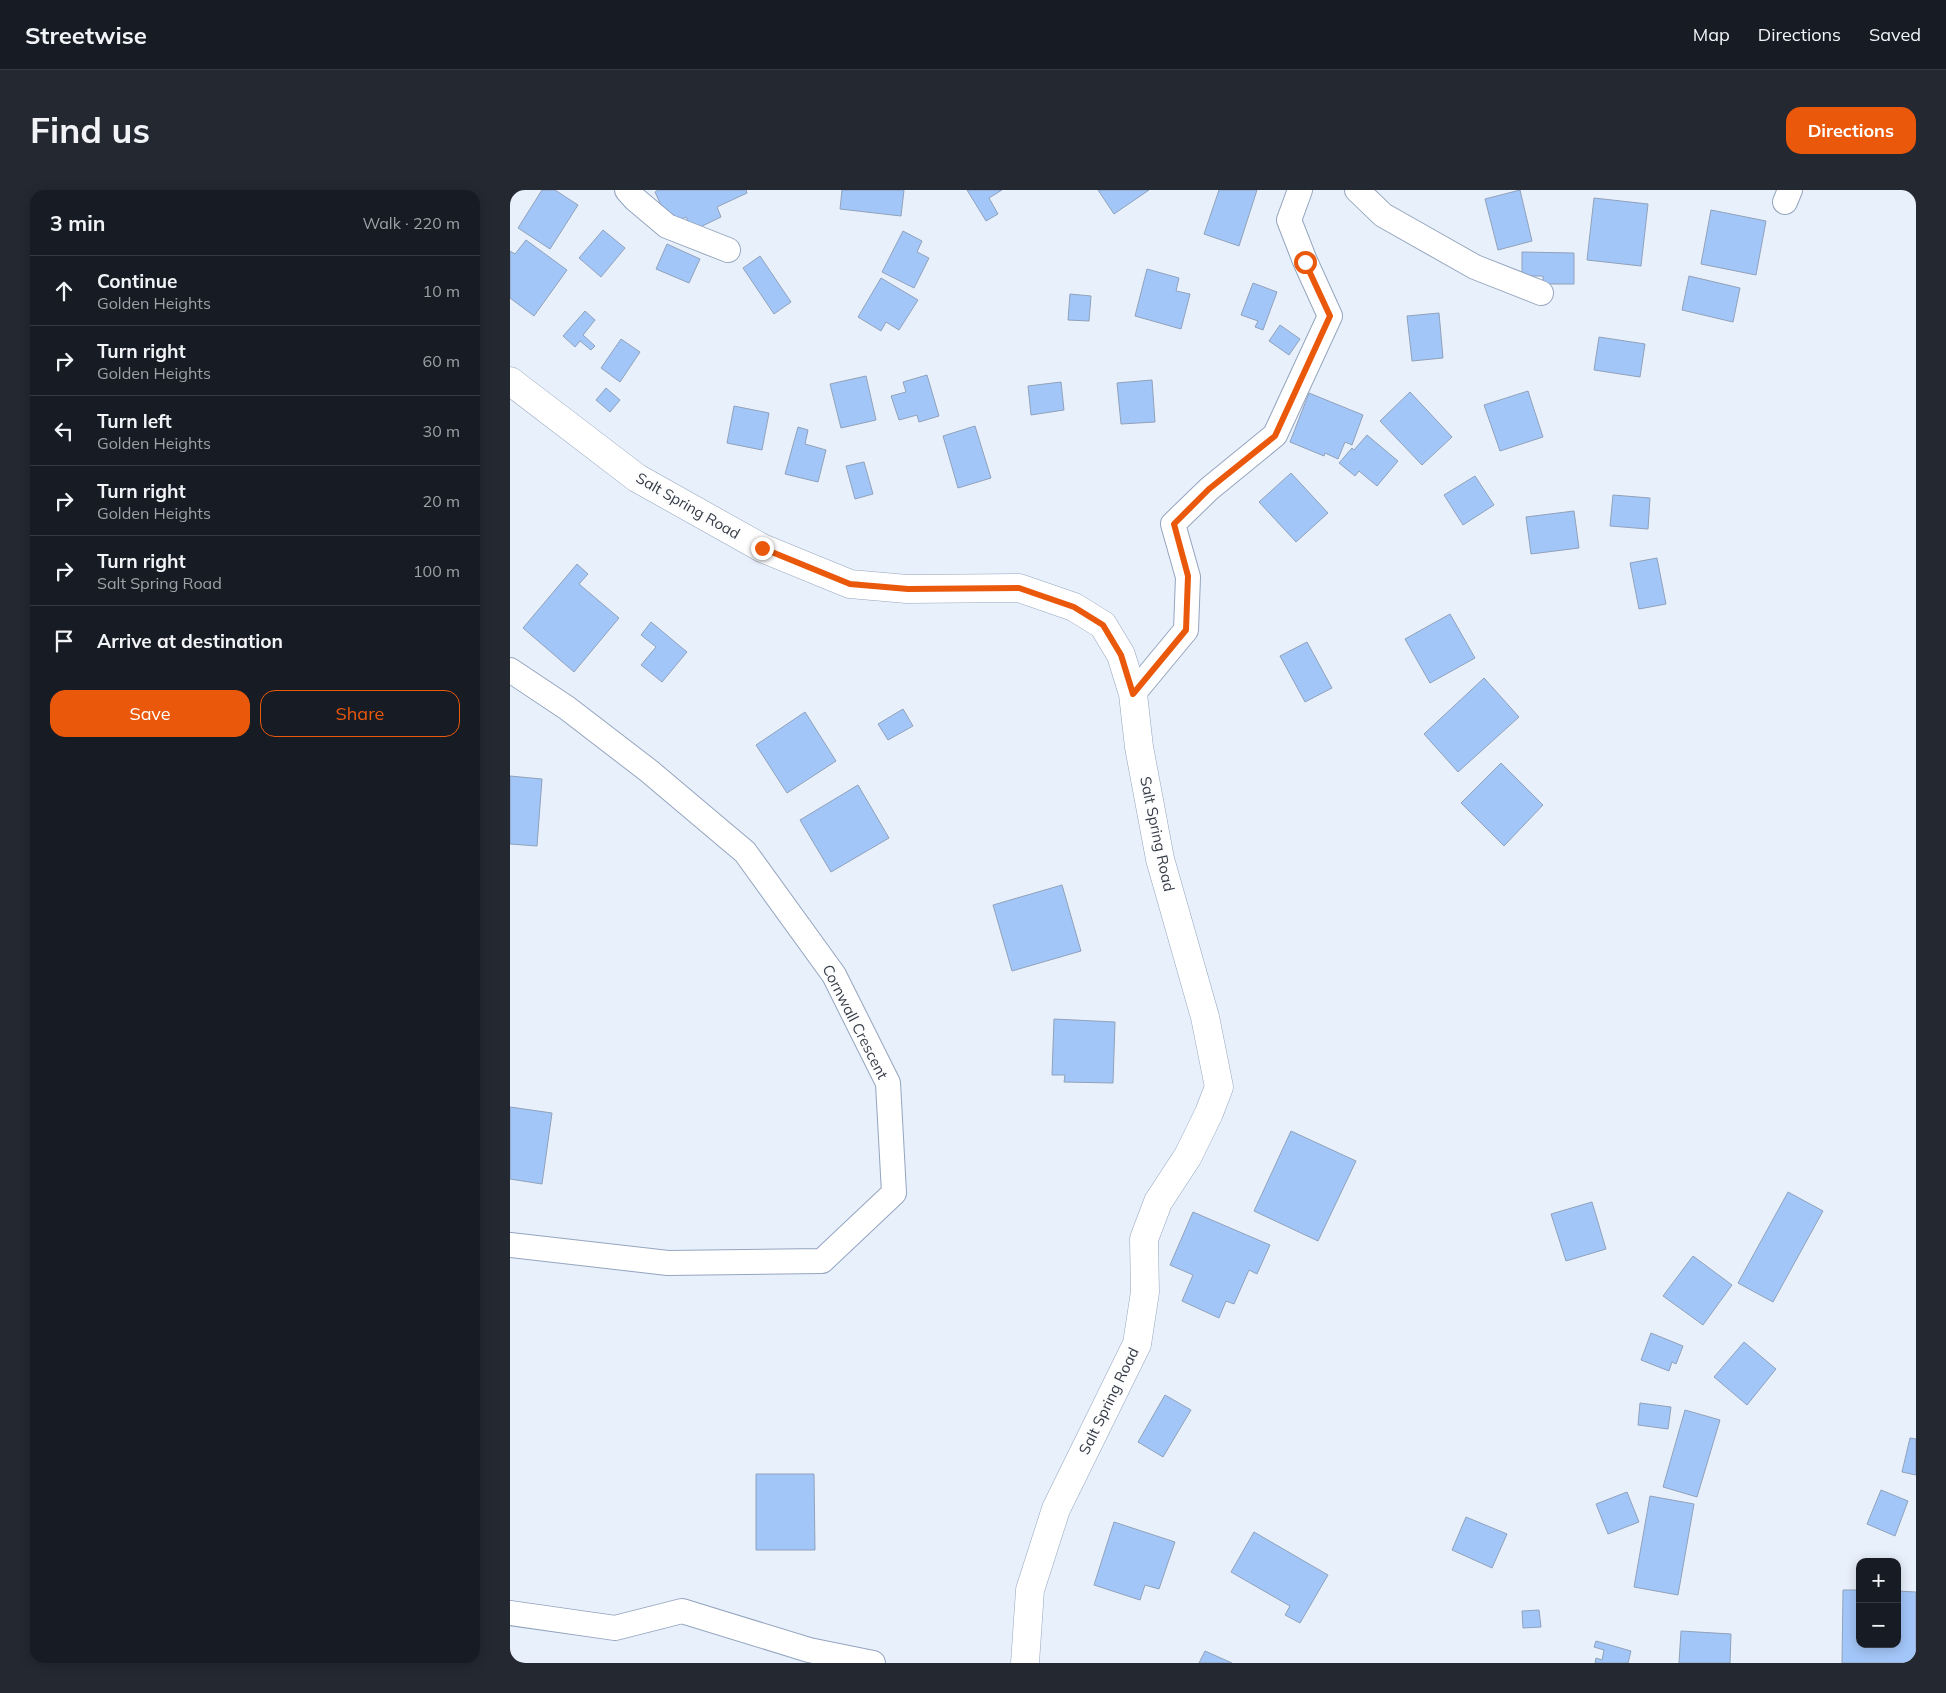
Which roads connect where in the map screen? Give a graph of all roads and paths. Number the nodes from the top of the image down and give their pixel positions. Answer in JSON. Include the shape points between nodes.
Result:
{"nodes":[{"id":1,"x":627,"y":190,"type":"edge"},
{"id":2,"x":1300,"y":190,"type":"edge"},
{"id":3,"x":1357,"y":190,"type":"edge"},
{"id":4,"x":728,"y":250,"type":"dead end"},
{"id":5,"x":1540,"y":293,"type":"dead end"},
{"id":6,"x":510,"y":381,"type":"edge"},
{"id":7,"x":510,"y":670,"type":"edge"},
{"id":8,"x":1133,"y":694,"type":"junction"},
{"id":9,"x":510,"y":1244,"type":"edge"},
{"id":10,"x":510,"y":1613,"type":"edge"},
{"id":11,"x":808,"y":1657,"type":"edge"},
{"id":12,"x":873,"y":1663,"type":"edge"},
{"id":13,"x":1025,"y":1663,"type":"edge"}],
"edges":[{"from":1,"to":4,"type":"street","via":[[668,226]]},
{"from":2,"to":8,"type":"street","via":[[1289,220],[1330,316],[1275,436],[1209,489],[1174,524],[1188,576],[1186,630]]},
{"from":3,"to":5,"type":"street","via":[[1383,215],[1474,267]]},
{"from":6,"to":8,"type":"street","name":"Salt Spring Road","via":[[637,478],[762,548],[850,584],[908,589],[1019,588],[1074,607],[1103,625],[1121,655]]},
{"from":7,"to":9,"type":"street","name":"Cornwall Crescent","via":[[567,708],[649,771],[745,852],[834,975],[888,1083],[894,1193],[822,1261],[668,1263]]},
{"from":8,"to":13,"type":"street","name":"Salt Spring Road","via":[[1139,748],[1160,859],[1205,1017],[1219,1087],[1188,1156],[1158,1202],[1144,1239],[1145,1292],[1137,1344],[1056,1509],[1030,1590]]},
{"from":10,"to":11,"type":"street","via":[[615,1628],[682,1611]]},
{"from":11,"to":12,"type":"street"}]}
